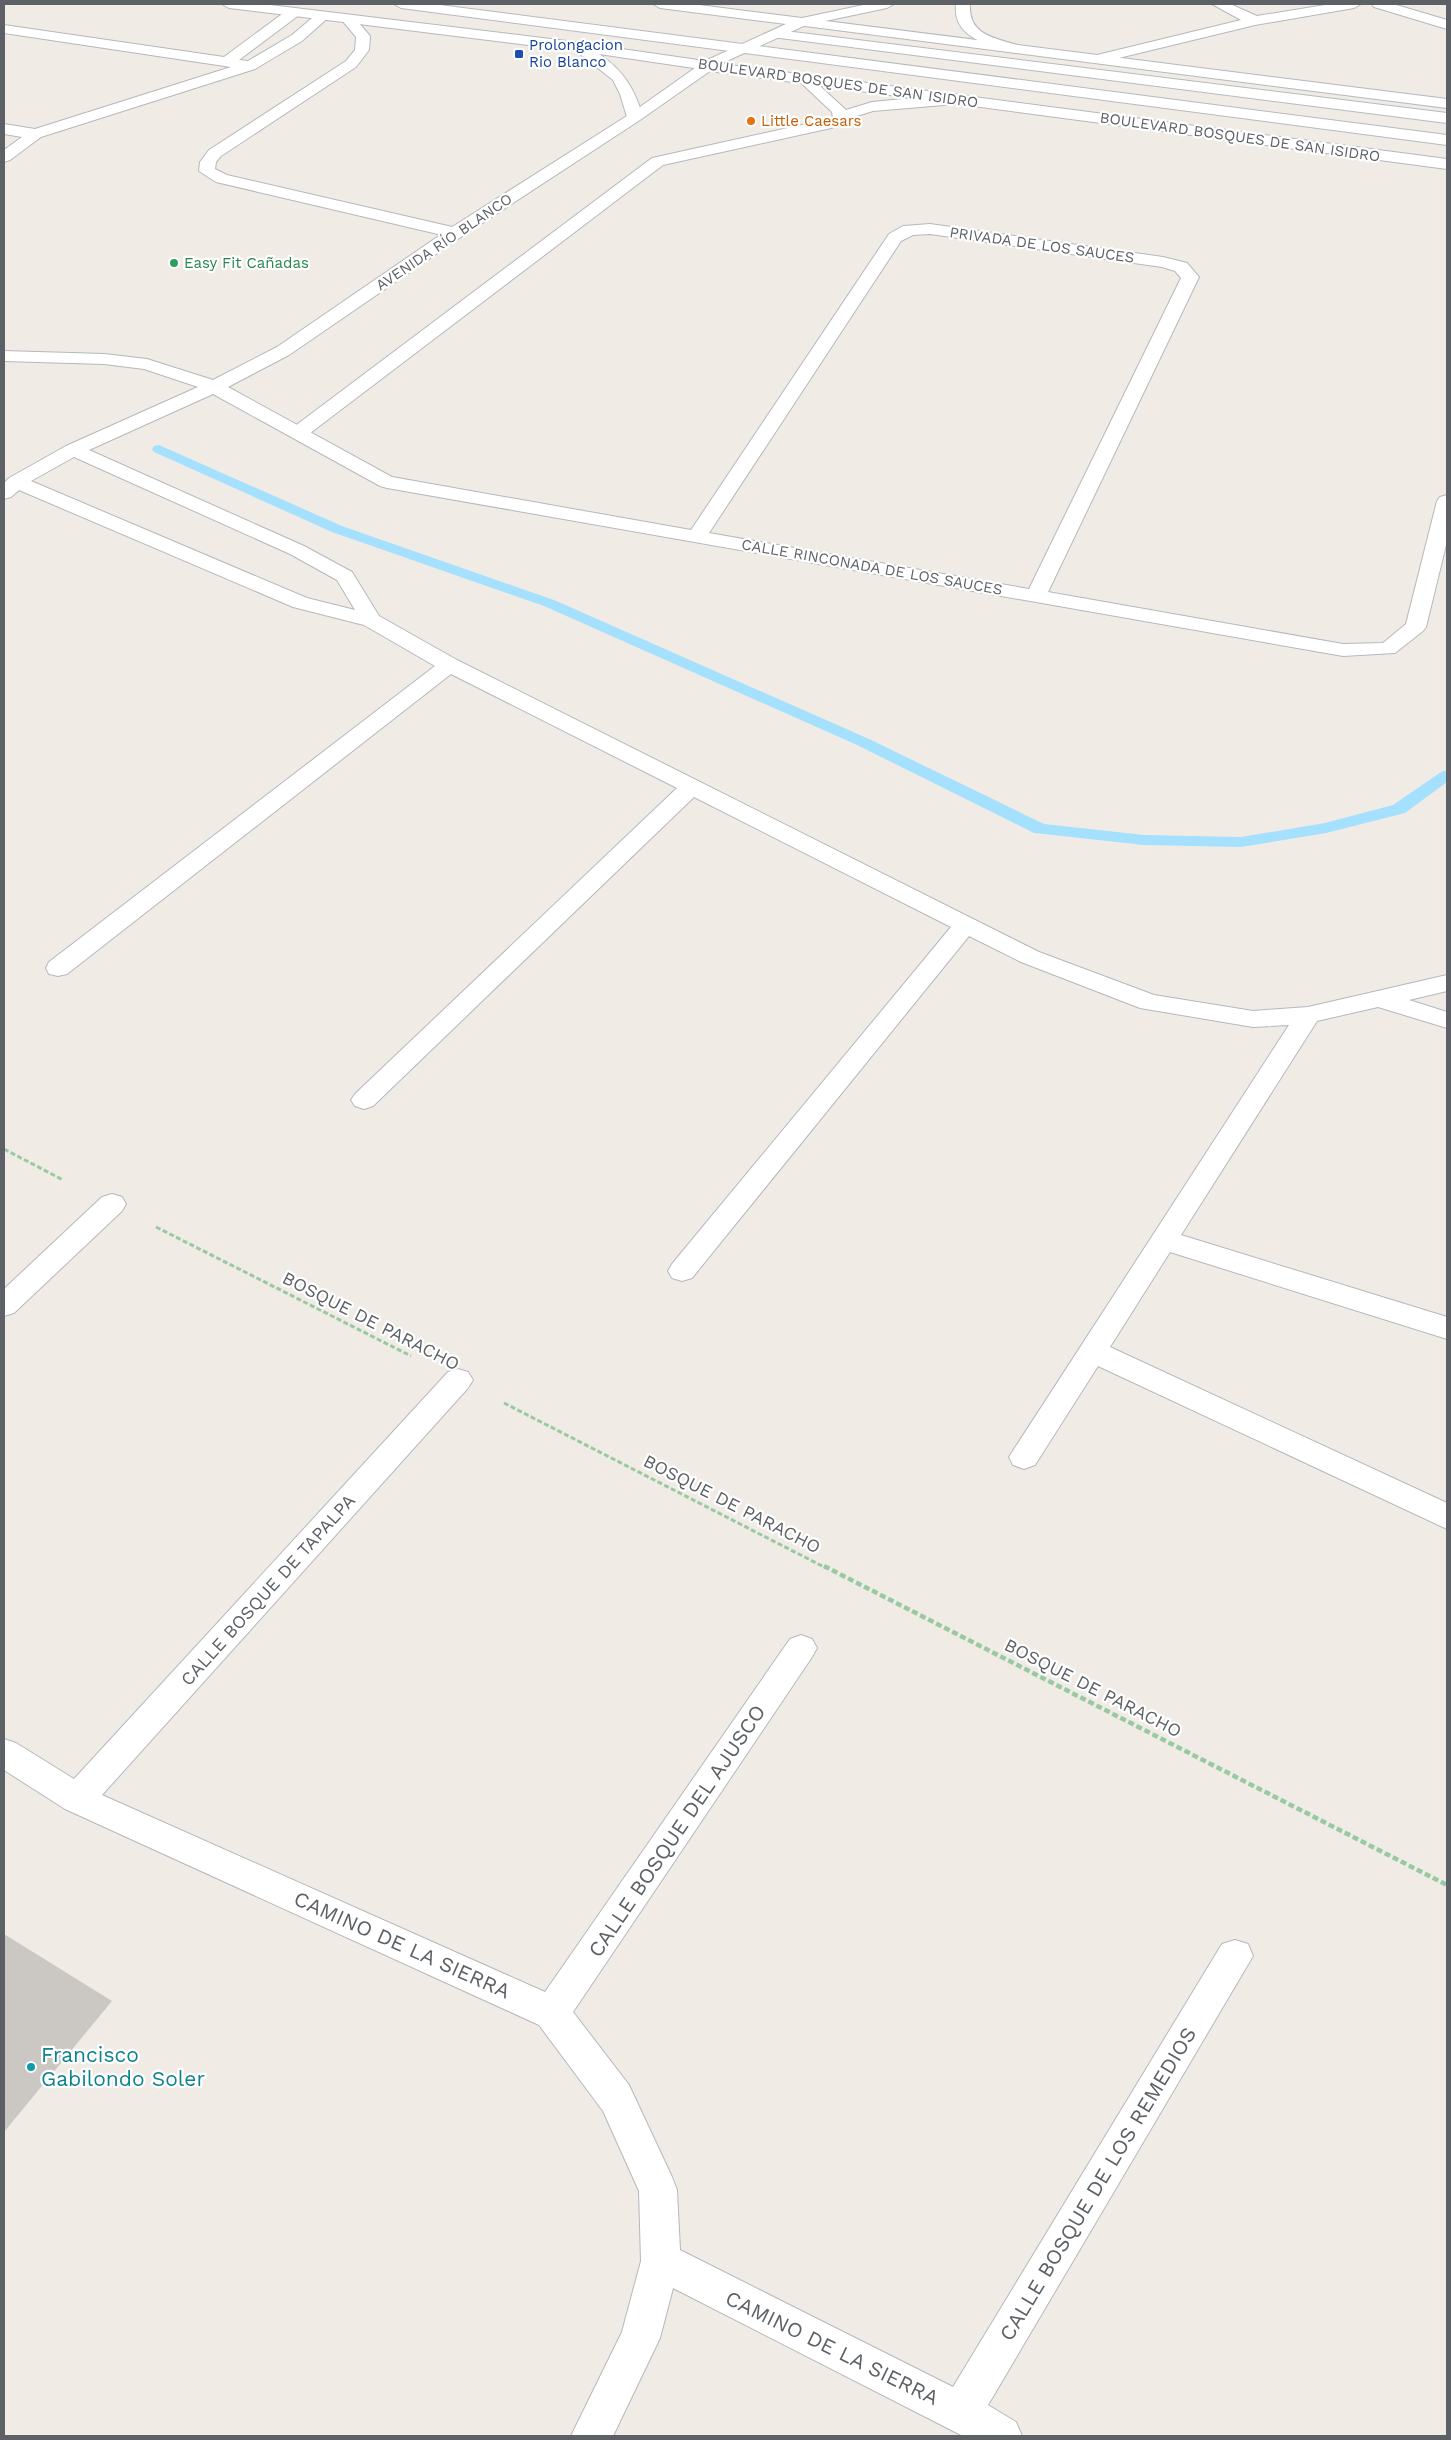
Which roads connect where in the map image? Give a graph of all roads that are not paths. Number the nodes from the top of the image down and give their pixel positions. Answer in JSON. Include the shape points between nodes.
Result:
{"nodes":[{"id":1,"x":229,"y":4,"type":"edge"},
{"id":2,"x":401,"y":4,"type":"edge"},
{"id":3,"x":660,"y":4,"type":"edge"},
{"id":4,"x":887,"y":4,"type":"edge"},
{"id":5,"x":963,"y":4,"type":"edge"},
{"id":6,"x":1219,"y":4,"type":"edge"},
{"id":7,"x":1354,"y":4,"type":"edge"},
{"id":8,"x":1379,"y":4,"type":"edge"},
{"id":9,"x":294,"y":12,"type":"junction"},
{"id":10,"x":323,"y":16,"type":"junction"},
{"id":11,"x":348,"y":19,"type":"junction"},
{"id":12,"x":1255,"y":21,"type":"junction"},
{"id":13,"x":802,"y":22,"type":"junction"},
{"id":14,"x":1447,"y":25,"type":"edge"},
{"id":15,"x":4,"y":29,"type":"edge"},
{"id":16,"x":746,"y":30,"type":"dead end"},
{"id":17,"x":776,"y":34,"type":"junction"},
{"id":18,"x":567,"y":46,"type":"junction"},
{"id":19,"x":744,"y":49,"type":"junction"},
{"id":20,"x":1016,"y":49,"type":"junction"},
{"id":21,"x":1098,"y":59,"type":"junction"},
{"id":22,"x":227,"y":62,"type":"junction"},
{"id":23,"x":250,"y":66,"type":"junction"},
{"id":24,"x":707,"y":66,"type":"junction"},
{"id":25,"x":804,"y":79,"type":"junction"},
{"id":26,"x":204,"y":80,"type":"junction"},
{"id":27,"x":956,"y":99,"type":"junction"},
{"id":28,"x":1447,"y":104,"type":"edge"},
{"id":29,"x":842,"y":116,"type":"junction"},
{"id":30,"x":635,"y":117,"type":"junction"},
{"id":31,"x":1447,"y":118,"type":"edge"},
{"id":32,"x":4,"y":129,"type":"edge"},
{"id":33,"x":36,"y":134,"type":"junction"},
{"id":34,"x":1447,"y":140,"type":"edge"},
{"id":35,"x":4,"y":157,"type":"edge"},
{"id":36,"x":1447,"y":164,"type":"edge"},
{"id":37,"x":455,"y":233,"type":"junction"},
{"id":38,"x":4,"y":356,"type":"edge"},
{"id":39,"x":214,"y":387,"type":"junction"},
{"id":40,"x":298,"y":432,"type":"junction"},
{"id":41,"x":73,"y":450,"type":"junction"},
{"id":42,"x":10,"y":487,"type":"edge"},
{"id":43,"x":1447,"y":501,"type":"edge"},
{"id":44,"x":697,"y":536,"type":"junction"},
{"id":45,"x":1036,"y":596,"type":"junction"},
{"id":46,"x":372,"y":620,"type":"junction"},
{"id":47,"x":449,"y":665,"type":"junction"},
{"id":48,"x":691,"y":787,"type":"junction"},
{"id":49,"x":966,"y":924,"type":"junction"},
{"id":50,"x":58,"y":968,"type":"dead end"},
{"id":51,"x":1447,"y":983,"type":"edge"},
{"id":52,"x":1379,"y":999,"type":"junction"},
{"id":53,"x":1308,"y":1015,"type":"junction"},
{"id":54,"x":1447,"y":1020,"type":"edge"},
{"id":55,"x":364,"y":1100,"type":"dead end"},
{"id":56,"x":112,"y":1204,"type":"road end"},
{"id":57,"x":1162,"y":1240,"type":"junction"},
{"id":58,"x":682,"y":1272,"type":"dead end"},
{"id":59,"x":4,"y":1306,"type":"edge"},
{"id":60,"x":1447,"y":1328,"type":"edge"},
{"id":61,"x":1092,"y":1351,"type":"junction"},
{"id":62,"x":458,"y":1380,"type":"road end"},
{"id":63,"x":1024,"y":1457,"type":"dead end"},
{"id":64,"x":1447,"y":1517,"type":"edge"},
{"id":65,"x":801,"y":1648,"type":"dead end"},
{"id":66,"x":4,"y":1753,"type":"edge"},
{"id":67,"x":77,"y":1799,"type":"junction"},
{"id":68,"x":1235,"y":1956,"type":"dead end"},
{"id":69,"x":552,"y":2013,"type":"junction"},
{"id":70,"x":661,"y":2261,"type":"junction"},
{"id":71,"x":960,"y":2412,"type":"junction"},
{"id":72,"x":591,"y":2436,"type":"edge"},
{"id":73,"x":1002,"y":2436,"type":"edge"}],
"edges":[{"from":1,"to":9,"type":"street","name":"BOULEVARD BOSQUES DE SAN ISIDRO"},
{"from":2,"to":19,"type":"street","name":"BOULEVARD BOSQUES DE SAN ISIDRO"},
{"from":3,"to":13,"type":"street"},
{"from":4,"to":13,"type":"street","name":"AVENIDA RÍO BLANCO"},
{"from":5,"to":20,"type":"street","via":[[963,24],[973,33]]},
{"from":6,"to":12,"type":"street"},
{"from":7,"to":12,"type":"street"},
{"from":8,"to":14,"type":"street"},
{"from":9,"to":10,"type":"street","name":"BOULEVARD BOSQUES DE SAN ISIDRO"},
{"from":9,"to":22,"type":"street"},
{"from":10,"to":11,"type":"street","name":"BOULEVARD BOSQUES DE SAN ISIDRO"},
{"from":10,"to":23,"type":"street","via":[[297,38]]},
{"from":11,"to":18,"type":"street","name":"BOULEVARD BOSQUES DE SAN ISIDRO"},
{"from":11,"to":37,"type":"street","via":[[363,36],[362,50],[351,64],[215,153],[208,162],[207,171],[222,180]]},
{"from":12,"to":21,"type":"street"},
{"from":13,"to":17,"type":"street","name":"AVENIDA RÍO BLANCO"},
{"from":13,"to":20,"type":"street"},
{"from":15,"to":22,"type":"street"},
{"from":16,"to":17,"type":"street"},
{"from":17,"to":19,"type":"street","name":"AVENIDA RÍO BLANCO"},
{"from":17,"to":31,"type":"street"},
{"from":18,"to":24,"type":"street","name":"BOULEVARD BOSQUES DE SAN ISIDRO"},
{"from":18,"to":30,"type":"street","via":[[602,62],[616,75],[626,87]]},
{"from":19,"to":24,"type":"street","name":"AVENIDA RÍO BLANCO"},
{"from":19,"to":34,"type":"street","name":"BOULEVARD BOSQUES DE SAN ISIDRO"},
{"from":20,"to":21,"type":"street"},
{"from":21,"to":28,"type":"street"},
{"from":22,"to":23,"type":"street"},
{"from":22,"to":26,"type":"street"},
{"from":23,"to":26,"type":"street"},
{"from":24,"to":25,"type":"street","name":"BOULEVARD BOSQUES DE SAN ISIDRO"},
{"from":24,"to":30,"type":"street","name":"AVENIDA RÍO BLANCO"},
{"from":25,"to":27,"type":"street","name":"BOULEVARD BOSQUES DE SAN ISIDRO"},
{"from":25,"to":29,"type":"street"},
{"from":26,"to":33,"type":"street"},
{"from":27,"to":29,"type":"street","via":[[872,107]]},
{"from":27,"to":36,"type":"street","name":"BOULEVARD BOSQUES DE SAN ISIDRO"},
{"from":29,"to":40,"type":"street","via":[[826,125],[658,161]]},
{"from":30,"to":37,"type":"street","name":"AVENIDA RÍO BLANCO"},
{"from":32,"to":33,"type":"street"},
{"from":33,"to":35,"type":"street"},
{"from":37,"to":39,"type":"street","name":"AVENIDA RÍO BLANCO","via":[[283,351]]},
{"from":38,"to":39,"type":"street","name":"CALLE RINCONADA DE LOS SAUCES","via":[[104,358],[147,364]]},
{"from":39,"to":40,"type":"street","name":"CALLE RINCONADA DE LOS SAUCES"},
{"from":39,"to":41,"type":"street","name":"AVENIDA RÍO BLANCO"},
{"from":40,"to":44,"type":"street","name":"CALLE RINCONADA DE LOS SAUCES","via":[[387,482]]},
{"from":41,"to":42,"type":"street","name":"AVENIDA RÍO BLANCO"},
{"from":41,"to":46,"type":"street","via":[[297,550],[345,576]]},
{"from":42,"to":46,"type":"street","via":[[300,603]]},
{"from":43,"to":45,"type":"street","name":"CALLE RINCONADA DE LOS SAUCES","via":[[1416,627],[1388,649],[1343,650]]},
{"from":44,"to":45,"type":"street","name":"CALLE RINCONADA DE LOS SAUCES"},
{"from":44,"to":45,"type":"street","name":"PRIVADA DE LOS SAUCES","via":[[894,238],[909,230],[930,229],[1164,262],[1181,268],[1190,277]]},
{"from":46,"to":47,"type":"street"},
{"from":47,"to":48,"type":"street"},
{"from":47,"to":50,"type":"street"},
{"from":48,"to":49,"type":"street"},
{"from":48,"to":55,"type":"street"},
{"from":49,"to":53,"type":"street","via":[[1030,957],[1149,1002],[1253,1019]]},
{"from":49,"to":58,"type":"street"},
{"from":51,"to":52,"type":"street"},
{"from":52,"to":53,"type":"street"},
{"from":52,"to":54,"type":"street"},
{"from":53,"to":57,"type":"street"},
{"from":56,"to":59,"type":"street"},
{"from":57,"to":60,"type":"street"},
{"from":57,"to":61,"type":"street"},
{"from":61,"to":63,"type":"street"},
{"from":61,"to":64,"type":"street"},
{"from":62,"to":67,"type":"street","name":"CALLE BOSQUE DE TAPALPA"},
{"from":65,"to":69,"type":"street","name":"CALLE BOSQUE DEL AJUSCO"},
{"from":66,"to":67,"type":"street","name":"CAMINO DE LA SIERRA"},
{"from":67,"to":69,"type":"street","name":"CAMINO DE LA SIERRA"},
{"from":68,"to":71,"type":"street","name":"CALLE BOSQUE DE LOS REMEDIOS"},
{"from":69,"to":70,"type":"street","name":"CAMINO DE LA SIERRA","via":[[616,2098],[658,2190]]},
{"from":70,"to":71,"type":"street","name":"CAMINO DE LA SIERRA"},
{"from":70,"to":72,"type":"street","name":"CAMINO DE LA SIERRA","via":[[640,2338]]},
{"from":71,"to":73,"type":"street","name":"CAMINO DE LA SIERRA"}]}
